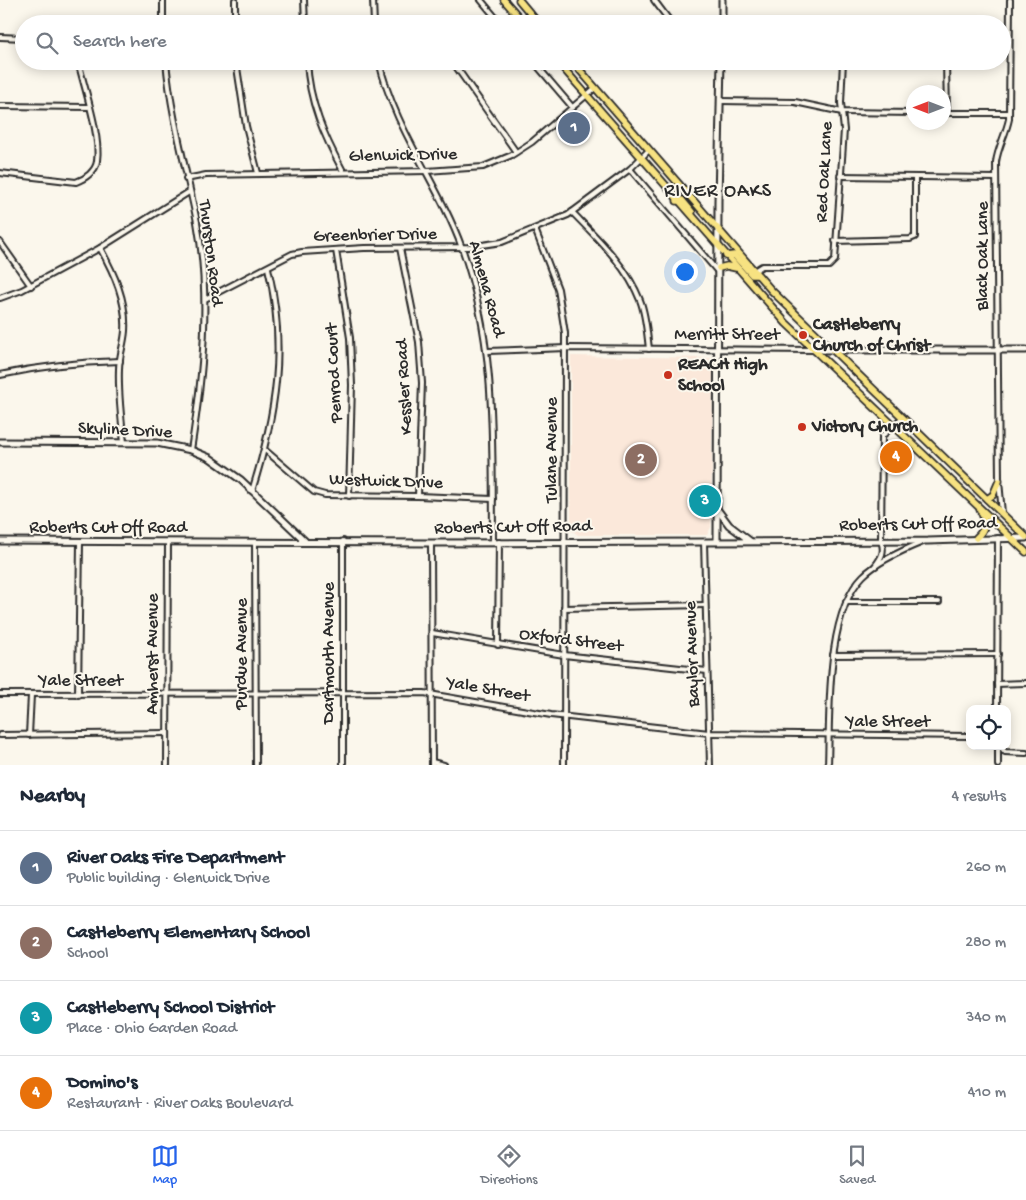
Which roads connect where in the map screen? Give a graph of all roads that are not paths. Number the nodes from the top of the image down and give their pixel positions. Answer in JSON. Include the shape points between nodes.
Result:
{"nodes":[{"id":1,"x":164,"y":0,"type":"edge"},
{"id":2,"x":235,"y":0,"type":"edge"},
{"id":3,"x":304,"y":0,"type":"edge"},
{"id":4,"x":373,"y":0,"type":"edge"},
{"id":5,"x":481,"y":0,"type":"edge"},
{"id":6,"x":504,"y":0,"type":"edge"},
{"id":7,"x":519,"y":0,"type":"edge"},
{"id":8,"x":654,"y":0,"type":"edge"},
{"id":9,"x":722,"y":0,"type":"edge"},
{"id":10,"x":1010,"y":0,"type":"edge"},
{"id":11,"x":163,"y":15,"type":"edge"},
{"id":12,"x":235,"y":15,"type":"edge"},
{"id":13,"x":305,"y":15,"type":"edge"},
{"id":14,"x":374,"y":15,"type":"edge"},
{"id":15,"x":494,"y":15,"type":"edge"},
{"id":16,"x":517,"y":15,"type":"edge"},
{"id":17,"x":532,"y":15,"type":"edge"},
{"id":18,"x":665,"y":15,"type":"edge"},
{"id":19,"x":722,"y":15,"type":"edge"},
{"id":20,"x":1010,"y":15,"type":"edge"},
{"id":21,"x":0,"y":37,"type":"edge"},
{"id":22,"x":15,"y":38,"type":"edge"},
{"id":23,"x":80,"y":70,"type":"edge"},
{"id":24,"x":167,"y":70,"type":"edge"},
{"id":25,"x":237,"y":70,"type":"edge"},
{"id":26,"x":307,"y":70,"type":"edge"},
{"id":27,"x":381,"y":70,"type":"edge"},
{"id":28,"x":458,"y":70,"type":"edge"},
{"id":29,"x":541,"y":70,"type":"edge"},
{"id":30,"x":565,"y":70,"type":"edge"},
{"id":31,"x":580,"y":70,"type":"edge"},
{"id":32,"x":721,"y":70,"type":"edge"},
{"id":33,"x":843,"y":70,"type":"edge"},
{"id":34,"x":946,"y":70,"type":"edge"},
{"id":35,"x":1009,"y":70,"type":"edge"},
{"id":36,"x":946,"y":85,"type":"edge"},
{"id":37,"x":595,"y":88,"type":"junction"},
{"id":38,"x":587,"y":96,"type":"junction"},
{"id":39,"x":720,"y":100,"type":"junction"},
{"id":40,"x":0,"y":106,"type":"edge"},
{"id":41,"x":88,"y":107,"type":"junction"},
{"id":42,"x":573,"y":108,"type":"junction"},
{"id":43,"x":842,"y":112,"type":"junction"},
{"id":44,"x":906,"y":113,"type":"edge"},
{"id":45,"x":951,"y":113,"type":"edge"},
{"id":46,"x":1009,"y":113,"type":"junction"},
{"id":47,"x":649,"y":150,"type":"junction"},
{"id":48,"x":516,"y":152,"type":"junction"},
{"id":49,"x":641,"y":159,"type":"junction"},
{"id":50,"x":630,"y":169,"type":"junction"},
{"id":51,"x":342,"y":171,"type":"junction"},
{"id":52,"x":427,"y":171,"type":"junction"},
{"id":53,"x":0,"y":173,"type":"edge"},
{"id":54,"x":258,"y":173,"type":"junction"},
{"id":55,"x":840,"y":176,"type":"junction"},
{"id":56,"x":915,"y":178,"type":"junction"},
{"id":57,"x":996,"y":178,"type":"junction"},
{"id":58,"x":186,"y":179,"type":"junction"},
{"id":59,"x":189,"y":192,"type":"junction"},
{"id":60,"x":677,"y":200,"type":"junction"},
{"id":61,"x":572,"y":212,"type":"junction"},
{"id":62,"x":709,"y":219,"type":"junction"},
{"id":63,"x":535,"y":229,"type":"junction"},
{"id":64,"x":719,"y":231,"type":"junction"},
{"id":65,"x":835,"y":241,"type":"junction"},
{"id":66,"x":0,"y":242,"type":"edge"},
{"id":67,"x":100,"y":248,"type":"junction"},
{"id":68,"x":400,"y":248,"type":"junction"},
{"id":69,"x":462,"y":248,"type":"junction"},
{"id":70,"x":719,"y":248,"type":"junction"},
{"id":71,"x":336,"y":250,"type":"junction"},
{"id":72,"x":726,"y":256,"type":"junction"},
{"id":73,"x":268,"y":268,"type":"junction"},
{"id":74,"x":736,"y":268,"type":"junction"},
{"id":75,"x":719,"y":271,"type":"junction"},
{"id":76,"x":756,"y":273,"type":"junction"},
{"id":77,"x":31,"y":286,"type":"junction"},
{"id":78,"x":0,"y":298,"type":"edge"},
{"id":79,"x":205,"y":299,"type":"junction"},
{"id":80,"x":566,"y":348,"type":"junction"},
{"id":81,"x":649,"y":349,"type":"junction"},
{"id":82,"x":718,"y":349,"type":"junction"},
{"id":83,"x":814,"y":350,"type":"junction"},
{"id":84,"x":997,"y":350,"type":"junction"},
{"id":85,"x":1026,"y":350,"type":"edge"},
{"id":86,"x":488,"y":351,"type":"junction"},
{"id":87,"x":832,"y":351,"type":"junction"},
{"id":88,"x":120,"y":361,"type":"junction"},
{"id":89,"x":0,"y":375,"type":"edge"},
{"id":90,"x":902,"y":418,"type":"junction"},
{"id":91,"x":894,"y":426,"type":"junction"},
{"id":92,"x":0,"y":442,"type":"edge"},
{"id":93,"x":124,"y":442,"type":"junction"},
{"id":94,"x":191,"y":450,"type":"junction"},
{"id":95,"x":265,"y":450,"type":"junction"},
{"id":96,"x":968,"y":481,"type":"junction"},
{"id":97,"x":999,"y":481,"type":"junction"},
{"id":98,"x":960,"y":490,"type":"junction"},
{"id":99,"x":252,"y":492,"type":"junction"},
{"id":100,"x":349,"y":496,"type":"junction"},
{"id":101,"x":418,"y":496,"type":"junction"},
{"id":102,"x":493,"y":499,"type":"junction"},
{"id":103,"x":987,"y":499,"type":"junction"},
{"id":104,"x":976,"y":504,"type":"junction"},
{"id":105,"x":717,"y":508,"type":"junction"},
{"id":106,"x":1003,"y":514,"type":"junction"},
{"id":107,"x":1026,"y":537,"type":"edge"},
{"id":108,"x":976,"y":538,"type":"junction"},
{"id":109,"x":998,"y":538,"type":"junction"},
{"id":110,"x":1011,"y":538,"type":"junction"},
{"id":111,"x":0,"y":541,"type":"edge"},
{"id":112,"x":305,"y":541,"type":"junction"},
{"id":113,"x":343,"y":541,"type":"junction"},
{"id":114,"x":565,"y":541,"type":"junction"},
{"id":115,"x":750,"y":541,"type":"junction"},
{"id":116,"x":880,"y":541,"type":"junction"},
{"id":117,"x":928,"y":541,"type":"junction"},
{"id":118,"x":80,"y":542,"type":"junction"},
{"id":119,"x":168,"y":542,"type":"junction"},
{"id":120,"x":496,"y":542,"type":"junction"},
{"id":121,"x":704,"y":542,"type":"junction"},
{"id":122,"x":717,"y":542,"type":"junction"},
{"id":123,"x":255,"y":543,"type":"junction"},
{"id":124,"x":432,"y":543,"type":"junction"},
{"id":125,"x":1026,"y":552,"type":"edge"},
{"id":126,"x":874,"y":567,"type":"junction"},
{"id":127,"x":846,"y":602,"type":"junction"},
{"id":128,"x":940,"y":602,"type":"dead end"},
{"id":129,"x":705,"y":606,"type":"junction"},
{"id":130,"x":564,"y":608,"type":"junction"},
{"id":131,"x":432,"y":633,"type":"junction"},
{"id":132,"x":498,"y":645,"type":"junction"},
{"id":133,"x":998,"y":654,"type":"junction"},
{"id":134,"x":564,"y":655,"type":"junction"},
{"id":135,"x":833,"y":655,"type":"junction"},
{"id":136,"x":707,"y":671,"type":"junction"},
{"id":137,"x":1026,"y":683,"type":"edge"},
{"id":138,"x":998,"y":684,"type":"junction"},
{"id":139,"x":0,"y":694,"type":"edge"},
{"id":140,"x":31,"y":694,"type":"junction"},
{"id":141,"x":167,"y":694,"type":"junction"},
{"id":142,"x":256,"y":694,"type":"junction"},
{"id":143,"x":343,"y":694,"type":"junction"},
{"id":144,"x":432,"y":694,"type":"junction"},
{"id":145,"x":78,"y":695,"type":"junction"},
{"id":146,"x":997,"y":705,"type":"edge"},
{"id":147,"x":563,"y":716,"type":"junction"},
{"id":148,"x":167,"y":733,"type":"junction"},
{"id":149,"x":709,"y":733,"type":"junction"},
{"id":150,"x":29,"y":734,"type":"junction"},
{"id":151,"x":0,"y":735,"type":"edge"},
{"id":152,"x":829,"y":735,"type":"junction"},
{"id":153,"x":966,"y":736,"type":"edge"},
{"id":154,"x":999,"y":750,"type":"edge"},
{"id":155,"x":1003,"y":750,"type":"edge"},
{"id":156,"x":1026,"y":753,"type":"edge"},
{"id":157,"x":432,"y":764,"type":"edge"},
{"id":158,"x":167,"y":765,"type":"edge"},
{"id":159,"x":256,"y":765,"type":"edge"},
{"id":160,"x":343,"y":765,"type":"edge"},
{"id":161,"x":444,"y":765,"type":"edge"},
{"id":162,"x":564,"y":765,"type":"edge"},
{"id":163,"x":710,"y":765,"type":"edge"},
{"id":164,"x":828,"y":765,"type":"edge"},
{"id":165,"x":998,"y":765,"type":"edge"}],
"edges":[{"from":1,"to":11,"type":"street"},
{"from":2,"to":12,"type":"street"},
{"from":3,"to":13,"type":"street"},
{"from":4,"to":14,"type":"street"},
{"from":5,"to":15,"type":"street"},
{"from":6,"to":16,"type":"main road"},
{"from":7,"to":17,"type":"main road"},
{"from":8,"to":18,"type":"street"},
{"from":9,"to":19,"type":"street"},
{"from":10,"to":20,"type":"street","name":"Black Oak Lane"},
{"from":21,"to":22,"type":"street"},
{"from":23,"to":41,"type":"street"},
{"from":24,"to":58,"type":"street","name":"Thurston Road"},
{"from":25,"to":54,"type":"street","via":[[246,126]]},
{"from":26,"to":51,"type":"street","via":[[317,117]]},
{"from":27,"to":52,"type":"street","name":"Almena Road","via":[[408,138]]},
{"from":28,"to":48,"type":"street"},
{"from":29,"to":42,"type":"street"},
{"from":30,"to":38,"type":"main road"},
{"from":31,"to":37,"type":"main road"},
{"from":32,"to":39,"type":"street"},
{"from":33,"to":43,"type":"street","name":"Red Oak Lane"},
{"from":34,"to":36,"type":"street"},
{"from":35,"to":46,"type":"street","name":"Black Oak Lane"},
{"from":37,"to":38,"type":"street","name":"Glenwick Drive"},
{"from":37,"to":47,"type":"main road"},
{"from":38,"to":42,"type":"street","name":"Glenwick Drive"},
{"from":38,"to":49,"type":"main road"},
{"from":39,"to":43,"type":"street","via":[[796,102]]},
{"from":39,"to":64,"type":"street"},
{"from":40,"to":41,"type":"street"},
{"from":41,"to":53,"type":"street","via":[[97,161],[94,170],[85,178],[68,182]]},
{"from":42,"to":48,"type":"street","name":"Glenwick Drive"},
{"from":43,"to":44,"type":"street"},
{"from":43,"to":55,"type":"street","name":"Red Oak Lane","via":[[844,130]]},
{"from":45,"to":46,"type":"street"},
{"from":46,"to":57,"type":"street","name":"Black Oak Lane","via":[[1006,132],[997,153]]},
{"from":47,"to":49,"type":"street","name":"Greenbrier Drive"},
{"from":47,"to":62,"type":"main road"},
{"from":48,"to":52,"type":"street","name":"Glenwick Drive","via":[[482,166]]},
{"from":49,"to":50,"type":"street","name":"Greenbrier Drive"},
{"from":49,"to":60,"type":"main road"},
{"from":50,"to":61,"type":"street","name":"Greenbrier Drive"},
{"from":50,"to":75,"type":"street"},
{"from":51,"to":52,"type":"street","name":"Glenwick Drive"},
{"from":51,"to":54,"type":"street","name":"Glenwick Drive"},
{"from":52,"to":69,"type":"street","name":"Almena Road"},
{"from":54,"to":58,"type":"street","name":"Glenwick Drive"},
{"from":55,"to":56,"type":"street"},
{"from":55,"to":65,"type":"street","name":"Red Oak Lane"},
{"from":56,"to":57,"type":"street"},
{"from":56,"to":65,"type":"street","via":[[915,237]]},
{"from":57,"to":84,"type":"street","name":"Black Oak Lane"},
{"from":58,"to":59,"type":"street","name":"Thurston Road"},
{"from":59,"to":67,"type":"street"},
{"from":59,"to":79,"type":"street","name":"Thurston Road","via":[[197,223]]},
{"from":60,"to":62,"type":"main road","via":[[682,200],[705,225]]},
{"from":60,"to":70,"type":"main road"},
{"from":61,"to":63,"type":"street","name":"Greenbrier Drive"},
{"from":61,"to":81,"type":"street","via":[[611,254],[631,282],[640,300]]},
{"from":62,"to":64,"type":"main road"},
{"from":63,"to":69,"type":"street","name":"Greenbrier Drive","via":[[502,242]]},
{"from":63,"to":80,"type":"street","name":"Tulane Avenue","via":[[558,289]]},
{"from":64,"to":70,"type":"street"},
{"from":64,"to":76,"type":"main road"},
{"from":65,"to":76,"type":"street","name":"Red Oak Lane","via":[[835,260],[829,266],[762,266]]},
{"from":66,"to":77,"type":"street"},
{"from":67,"to":77,"type":"street"},
{"from":67,"to":88,"type":"street","via":[[114,273],[125,311]]},
{"from":68,"to":69,"type":"street","name":"Greenbrier Drive"},
{"from":68,"to":71,"type":"street","name":"Greenbrier Drive"},
{"from":68,"to":101,"type":"street","name":"Kessler Road","via":[[419,342],[422,383]]},
{"from":69,"to":86,"type":"street","name":"Almena Road"},
{"from":70,"to":72,"type":"main road"},
{"from":70,"to":75,"type":"street"},
{"from":71,"to":73,"type":"street","name":"Greenbrier Drive","via":[[292,254]]},
{"from":71,"to":100,"type":"street","name":"Penrod Court","via":[[350,338]]},
{"from":72,"to":74,"type":"main road"},
{"from":72,"to":76,"type":"main road","via":[[734,255],[752,275]]},
{"from":73,"to":79,"type":"street","name":"Greenbrier Drive"},
{"from":73,"to":95,"type":"street","via":[[276,301],[278,377]]},
{"from":74,"to":75,"type":"main road","via":[[727,266]]},
{"from":74,"to":83,"type":"main road"},
{"from":75,"to":82,"type":"street"},
{"from":76,"to":87,"type":"main road"},
{"from":77,"to":78,"type":"street"},
{"from":79,"to":94,"type":"street","name":"Thurston Road","via":[[204,362]]},
{"from":80,"to":81,"type":"street","name":"Merritt Street"},
{"from":80,"to":86,"type":"street","name":"Merritt Street"},
{"from":80,"to":114,"type":"street","name":"Tulane Avenue"},
{"from":81,"to":82,"type":"street","name":"Merritt Street"},
{"from":82,"to":83,"type":"street","name":"Merritt Street"},
{"from":82,"to":105,"type":"street"},
{"from":83,"to":87,"type":"street","name":"Merritt Street"},
{"from":83,"to":91,"type":"main road"},
{"from":84,"to":85,"type":"street","name":"Merritt Street"},
{"from":84,"to":87,"type":"street","name":"Merritt Street"},
{"from":84,"to":97,"type":"street","name":"Black Oak Lane"},
{"from":86,"to":102,"type":"street","name":"Almena Road"},
{"from":87,"to":90,"type":"main road"},
{"from":88,"to":89,"type":"street","via":[[35,367]]},
{"from":88,"to":93,"type":"street"},
{"from":90,"to":91,"type":"street"},
{"from":90,"to":96,"type":"main road"},
{"from":91,"to":98,"type":"main road"},
{"from":91,"to":116,"type":"street","via":[[882,436]]},
{"from":92,"to":93,"type":"street","name":"Skyline Drive"},
{"from":93,"to":94,"type":"street","name":"Skyline Drive","via":[[170,444]]},
{"from":94,"to":99,"type":"street","name":"Skyline Drive","via":[[228,470]]},
{"from":95,"to":99,"type":"street"},
{"from":95,"to":100,"type":"street","name":"Westwick Drive","via":[[314,492]]},
{"from":96,"to":98,"type":"main road"},
{"from":96,"to":103,"type":"main road"},
{"from":97,"to":103,"type":"main road","via":[[994,495]]},
{"from":97,"to":106,"type":"street","name":"Black Oak Lane"},
{"from":98,"to":104,"type":"main road"},
{"from":99,"to":112,"type":"street","name":"Skyline Drive"},
{"from":100,"to":101,"type":"street","name":"Westwick Drive"},
{"from":101,"to":102,"type":"street","name":"Westwick Drive"},
{"from":102,"to":120,"type":"street","name":"Almena Road"},
{"from":103,"to":106,"type":"main road"},
{"from":104,"to":108,"type":"main road","via":[[985,523]]},
{"from":104,"to":110,"type":"main road"},
{"from":105,"to":115,"type":"street","via":[[729,525]]},
{"from":105,"to":122,"type":"street"},
{"from":106,"to":107,"type":"main road"},
{"from":107,"to":110,"type":"street","name":"Roberts Cut Off Road"},
{"from":108,"to":109,"type":"street","name":"Roberts Cut Off Road"},
{"from":108,"to":117,"type":"street","name":"Roberts Cut Off Road"},
{"from":109,"to":110,"type":"street","name":"Roberts Cut Off Road"},
{"from":109,"to":133,"type":"street"},
{"from":110,"to":125,"type":"main road"},
{"from":111,"to":118,"type":"street","name":"Roberts Cut Off Road"},
{"from":112,"to":113,"type":"street","name":"Roberts Cut Off Road"},
{"from":112,"to":123,"type":"street","name":"Roberts Cut Off Road"},
{"from":113,"to":124,"type":"street","name":"Roberts Cut Off Road"},
{"from":113,"to":143,"type":"street","name":"Dartmouth Avenue"},
{"from":114,"to":120,"type":"street","name":"Roberts Cut Off Road"},
{"from":114,"to":121,"type":"street","name":"Roberts Cut Off Road"},
{"from":114,"to":130,"type":"street","name":"Tulane Avenue"},
{"from":115,"to":116,"type":"street","name":"Roberts Cut Off Road"},
{"from":115,"to":122,"type":"street","name":"Roberts Cut Off Road"},
{"from":116,"to":117,"type":"street","name":"Roberts Cut Off Road"},
{"from":116,"to":126,"type":"street","via":[[882,557]]},
{"from":117,"to":126,"type":"street"},
{"from":118,"to":119,"type":"street","name":"Roberts Cut Off Road"},
{"from":118,"to":145,"type":"street"},
{"from":119,"to":123,"type":"street","name":"Roberts Cut Off Road"},
{"from":119,"to":141,"type":"street","name":"Amherst Avenue"},
{"from":120,"to":124,"type":"street","name":"Roberts Cut Off Road"},
{"from":120,"to":132,"type":"street","name":"Almena Road"},
{"from":121,"to":122,"type":"street","name":"Roberts Cut Off Road"},
{"from":121,"to":129,"type":"street","name":"Baylor Avenue"},
{"from":123,"to":142,"type":"street","name":"Purdue Avenue"},
{"from":124,"to":131,"type":"street"},
{"from":126,"to":127,"type":"street","via":[[857,583]]},
{"from":127,"to":128,"type":"street"},
{"from":127,"to":135,"type":"street","via":[[836,632]]},
{"from":129,"to":130,"type":"street"},
{"from":129,"to":136,"type":"street","name":"Baylor Avenue"},
{"from":130,"to":134,"type":"street","name":"Tulane Avenue"},
{"from":131,"to":132,"type":"street","name":"Oxford Street"},
{"from":131,"to":144,"type":"street"},
{"from":132,"to":134,"type":"street","name":"Oxford Street"},
{"from":133,"to":135,"type":"street"},
{"from":133,"to":138,"type":"street"},
{"from":134,"to":136,"type":"street","name":"Oxford Street"},
{"from":134,"to":147,"type":"street","name":"Tulane Avenue"},
{"from":135,"to":152,"type":"street"},
{"from":136,"to":149,"type":"street","name":"Baylor Avenue"},
{"from":137,"to":138,"type":"street"},
{"from":138,"to":146,"type":"street"},
{"from":139,"to":140,"type":"street","name":"Yale Street"},
{"from":140,"to":145,"type":"street","name":"Yale Street"},
{"from":140,"to":150,"type":"street"},
{"from":141,"to":142,"type":"street","name":"Yale Street"},
{"from":141,"to":145,"type":"street","name":"Yale Street"},
{"from":141,"to":148,"type":"street","name":"Amherst Avenue"},
{"from":142,"to":143,"type":"street","name":"Yale Street"},
{"from":142,"to":159,"type":"street","name":"Purdue Avenue"},
{"from":143,"to":144,"type":"street","name":"Yale Street"},
{"from":143,"to":160,"type":"street","name":"Dartmouth Avenue"},
{"from":144,"to":147,"type":"street","name":"Yale Street"},
{"from":144,"to":157,"type":"street"},
{"from":147,"to":149,"type":"street","name":"Yale Street"},
{"from":147,"to":162,"type":"street","name":"Tulane Avenue"},
{"from":148,"to":150,"type":"street"},
{"from":148,"to":158,"type":"street","name":"Amherst Avenue"},
{"from":149,"to":152,"type":"street","name":"Yale Street"},
{"from":149,"to":163,"type":"street","name":"Baylor Avenue"},
{"from":150,"to":151,"type":"street"},
{"from":152,"to":153,"type":"street","name":"Yale Street"},
{"from":152,"to":164,"type":"street"},
{"from":154,"to":165,"type":"street"},
{"from":155,"to":156,"type":"street"},
{"from":157,"to":161,"type":"street"}]}
